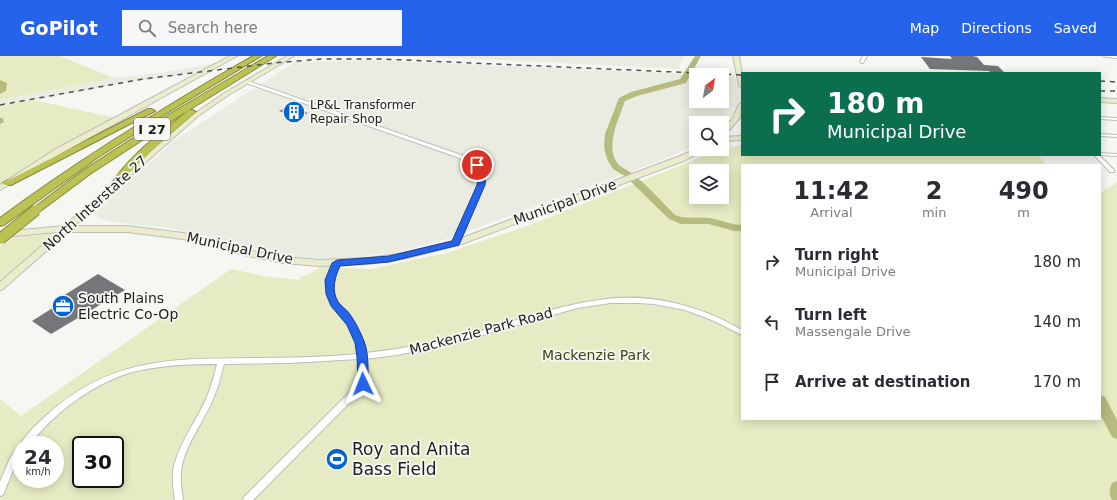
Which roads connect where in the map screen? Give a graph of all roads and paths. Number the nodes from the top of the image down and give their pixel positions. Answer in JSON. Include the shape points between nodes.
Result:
{"nodes":[{"id":1,"x":234,"y":56,"type":"edge"},
{"id":2,"x":258,"y":56,"type":"edge"},
{"id":3,"x":274,"y":56,"type":"edge"},
{"id":4,"x":291,"y":56,"type":"edge"},
{"id":5,"x":736,"y":56,"type":"edge"},
{"id":6,"x":865,"y":56,"type":"edge"},
{"id":7,"x":1106,"y":56,"type":"edge"},
{"id":8,"x":1117,"y":57,"type":"edge"},
{"id":9,"x":862,"y":62,"type":"dead end"},
{"id":10,"x":215,"y":80,"type":"junction"},
{"id":11,"x":741,"y":81,"type":"edge"},
{"id":12,"x":247,"y":82,"type":"junction"},
{"id":13,"x":1101,"y":100,"type":"edge"},
{"id":14,"x":1117,"y":101,"type":"edge"},
{"id":15,"x":741,"y":106,"type":"edge"},
{"id":16,"x":1101,"y":118,"type":"edge"},
{"id":17,"x":1117,"y":119,"type":"edge"},
{"id":18,"x":729,"y":127,"type":"edge"},
{"id":19,"x":1101,"y":135,"type":"edge"},
{"id":20,"x":1117,"y":136,"type":"edge"},
{"id":21,"x":741,"y":138,"type":"edge"},
{"id":22,"x":729,"y":139,"type":"edge"},
{"id":23,"x":1101,"y":154,"type":"edge"},
{"id":24,"x":689,"y":155,"type":"edge"},
{"id":25,"x":1117,"y":155,"type":"edge"},
{"id":26,"x":1097,"y":156,"type":"edge"},
{"id":27,"x":1112,"y":172,"type":"dead end"},
{"id":28,"x":8,"y":183,"type":"junction"},
{"id":29,"x":115,"y":186,"type":"junction"},
{"id":30,"x":0,"y":188,"type":"edge"},
{"id":31,"x":86,"y":210,"type":"junction"},
{"id":32,"x":0,"y":223,"type":"edge"},
{"id":33,"x":67,"y":228,"type":"junction"},
{"id":34,"x":87,"y":228,"type":"junction"},
{"id":35,"x":103,"y":228,"type":"junction"},
{"id":36,"x":0,"y":235,"type":"edge"},
{"id":37,"x":0,"y":239,"type":"edge"},
{"id":38,"x":456,"y":243,"type":"junction"},
{"id":39,"x":45,"y":247,"type":"junction"},
{"id":40,"x":337,"y":263,"type":"junction"},
{"id":41,"x":0,"y":286,"type":"edge"},
{"id":42,"x":741,"y":332,"type":"edge"},
{"id":43,"x":362,"y":357,"type":"junction"},
{"id":44,"x":221,"y":361,"type":"junction"},
{"id":45,"x":32,"y":436,"type":"edge"},
{"id":46,"x":12,"y":463,"type":"edge"},
{"id":47,"x":0,"y":492,"type":"edge"},
{"id":48,"x":179,"y":500,"type":"edge"},
{"id":49,"x":247,"y":500,"type":"edge"}],
"edges":[{"from":1,"to":28,"type":"main road","via":[[57,152]]},
{"from":2,"to":10,"type":"highway","number":"I 27"},
{"from":3,"to":29,"type":"highway","via":[[179,121],[123,174]]},
{"from":3,"to":37,"type":"highway","number":"I 27","bridge":true,"via":[[173,116],[87,172]]},
{"from":4,"to":12,"type":"main road","name":"North Interstate 27"},
{"from":5,"to":11,"type":"main road"},
{"from":6,"to":9,"type":"street"},
{"from":7,"to":8,"type":"street"},
{"from":10,"to":28,"type":"highway"},
{"from":10,"to":32,"type":"highway","number":"I 27","via":[[104,148]]},
{"from":12,"to":29,"type":"main road","name":"North Interstate 27","via":[[196,115]]},
{"from":12,"to":38,"type":"street","via":[[459,156],[477,165],[483,175],[481,185]]},
{"from":13,"to":14,"type":"main road"},
{"from":15,"to":18,"type":"main road"},
{"from":16,"to":17,"type":"street"},
{"from":19,"to":20,"type":"street"},
{"from":21,"to":22,"type":"main road"},
{"from":23,"to":25,"type":"street"},
{"from":24,"to":38,"type":"main road","name":"Municipal Drive"},
{"from":26,"to":27,"type":"street"},
{"from":28,"to":30,"type":"main road"},
{"from":29,"to":31,"type":"main road","name":"North Interstate 27"},
{"from":31,"to":33,"type":"main road","name":"North Interstate 27"},
{"from":31,"to":35,"type":"main road","via":[[89,222]]},
{"from":33,"to":34,"type":"main road","name":"Municipal Drive"},
{"from":33,"to":36,"type":"main road","name":"Municipal Drive","bridge":true},
{"from":33,"to":39,"type":"main road","name":"North Interstate 27"},
{"from":34,"to":35,"type":"main road","name":"Municipal Drive"},
{"from":34,"to":39,"type":"main road"},
{"from":35,"to":40,"type":"main road","name":"Municipal Drive","via":[[183,236],[283,260]]},
{"from":38,"to":40,"type":"main road","name":"Municipal Drive","via":[[389,259]]},
{"from":39,"to":41,"type":"main road","name":"North Interstate 27"},
{"from":40,"to":43,"type":"street","via":[[330,280],[330,294],[356,332]]},
{"from":42,"to":43,"type":"street","name":"Mackenzie Park Road","via":[[715,318],[689,309],[655,302],[613,300],[574,306],[447,342]]},
{"from":43,"to":44,"type":"street","name":"Mackenzie Park Road"},
{"from":43,"to":49,"type":"street","via":[[363,384]]},
{"from":44,"to":45,"type":"street","name":"Mackenzie Park Road","via":[[165,364],[115,376],[81,393],[46,420]]},
{"from":44,"to":48,"type":"street","via":[[213,391],[182,453],[176,476]]},
{"from":46,"to":47,"type":"street"}]}
